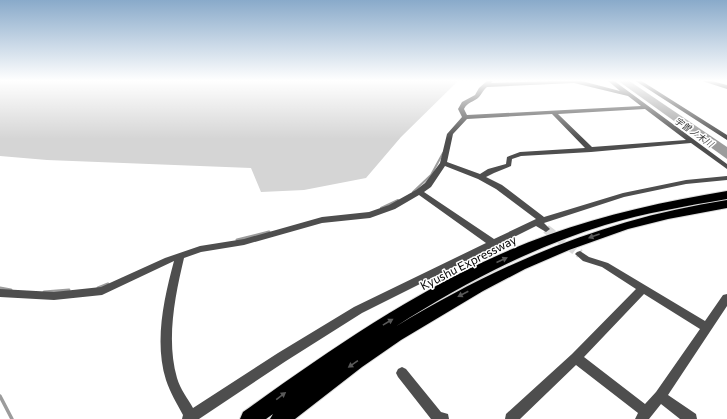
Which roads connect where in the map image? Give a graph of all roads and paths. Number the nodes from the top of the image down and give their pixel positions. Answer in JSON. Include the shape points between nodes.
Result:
{"nodes":[{"id":1,"x":470,"y":100,"type":"edge"},
{"id":2,"x":636,"y":100,"type":"edge"},
{"id":3,"x":667,"y":100,"type":"edge"},
{"id":4,"x":646,"y":107,"type":"junction"},
{"id":5,"x":554,"y":113,"type":"junction"},
{"id":6,"x":465,"y":117,"type":"junction"},
{"id":7,"x":727,"y":138,"type":"edge"},
{"id":8,"x":692,"y":141,"type":"junction"},
{"id":9,"x":591,"y":150,"type":"junction"},
{"id":10,"x":443,"y":163,"type":"junction"},
{"id":11,"x":727,"y":167,"type":"edge"},
{"id":12,"x":481,"y":177,"type":"junction"},
{"id":13,"x":725,"y":180,"type":"edge"},
{"id":14,"x":419,"y":192,"type":"junction"},
{"id":15,"x":727,"y":195,"type":"edge"},
{"id":16,"x":727,"y":204,"type":"edge"},
{"id":17,"x":541,"y":224,"type":"junction"},
{"id":18,"x":494,"y":244,"type":"junction"},
{"id":19,"x":580,"y":254,"type":"tunnel mouth"},
{"id":20,"x":180,"y":256,"type":"junction"},
{"id":21,"x":643,"y":288,"type":"junction"},
{"id":22,"x":0,"y":293,"type":"edge"},
{"id":23,"x":727,"y":298,"type":"edge"},
{"id":24,"x":707,"y":328,"type":"junction"},
{"id":25,"x":576,"y":358,"type":"junction"},
{"id":26,"x":402,"y":373,"type":"dead end"},
{"id":27,"x":660,"y":396,"type":"junction"},
{"id":28,"x":644,"y":415,"type":"edge"},
{"id":29,"x":190,"y":418,"type":"edge"},
{"id":30,"x":250,"y":419,"type":"edge"},
{"id":31,"x":280,"y":419,"type":"edge"},
{"id":32,"x":443,"y":419,"type":"edge"},
{"id":33,"x":511,"y":419,"type":"edge"},
{"id":34,"x":690,"y":419,"type":"edge"}],
"edges":[{"from":1,"to":6,"type":"street","via":[[464,103],[461,109]]},
{"from":2,"to":4,"type":"street"},
{"from":3,"to":7,"type":"street"},
{"from":4,"to":5,"type":"street"},
{"from":4,"to":8,"type":"street"},
{"from":5,"to":6,"type":"street"},
{"from":5,"to":9,"type":"street"},
{"from":6,"to":10,"type":"street","via":[[450,134]]},
{"from":8,"to":9,"type":"street"},
{"from":8,"to":11,"type":"street"},
{"from":9,"to":12,"type":"street","via":[[520,154],[509,158],[509,165]]},
{"from":10,"to":12,"type":"street"},
{"from":10,"to":14,"type":"street"},
{"from":12,"to":17,"type":"street","via":[[499,187]]},
{"from":13,"to":17,"type":"street","via":[[686,182],[624,195]]},
{"from":14,"to":18,"type":"street"},
{"from":14,"to":20,"type":"street","via":[[392,207],[370,215],[322,220],[244,242],[200,249]]},
{"from":30,"to":15,"type":"highway","name":"Kyushu Expressway","one_way":true,"via":[[312,372],[384,324],[444,289],[500,261],[599,223],[655,208]]},
{"from":16,"to":31,"type":"highway","one_way":true,"via":[[658,217],[609,231],[510,270],[453,299],[394,336],[322,385]]},
{"from":17,"to":18,"type":"street"},
{"from":18,"to":29,"type":"street","via":[[358,310]]},
{"from":19,"to":21,"type":"street","via":[[586,259],[605,265]]},
{"from":20,"to":22,"type":"street","via":[[102,291],[54,296]]},
{"from":20,"to":29,"type":"street","via":[[174,278],[166,343],[171,378]]},
{"from":21,"to":24,"type":"street"},
{"from":21,"to":25,"type":"street"},
{"from":23,"to":24,"type":"street"},
{"from":24,"to":27,"type":"street"},
{"from":25,"to":28,"type":"street"},
{"from":25,"to":33,"type":"street"},
{"from":26,"to":32,"type":"street","via":[[437,416]]},
{"from":27,"to":28,"type":"street"},
{"from":27,"to":34,"type":"street"}]}
